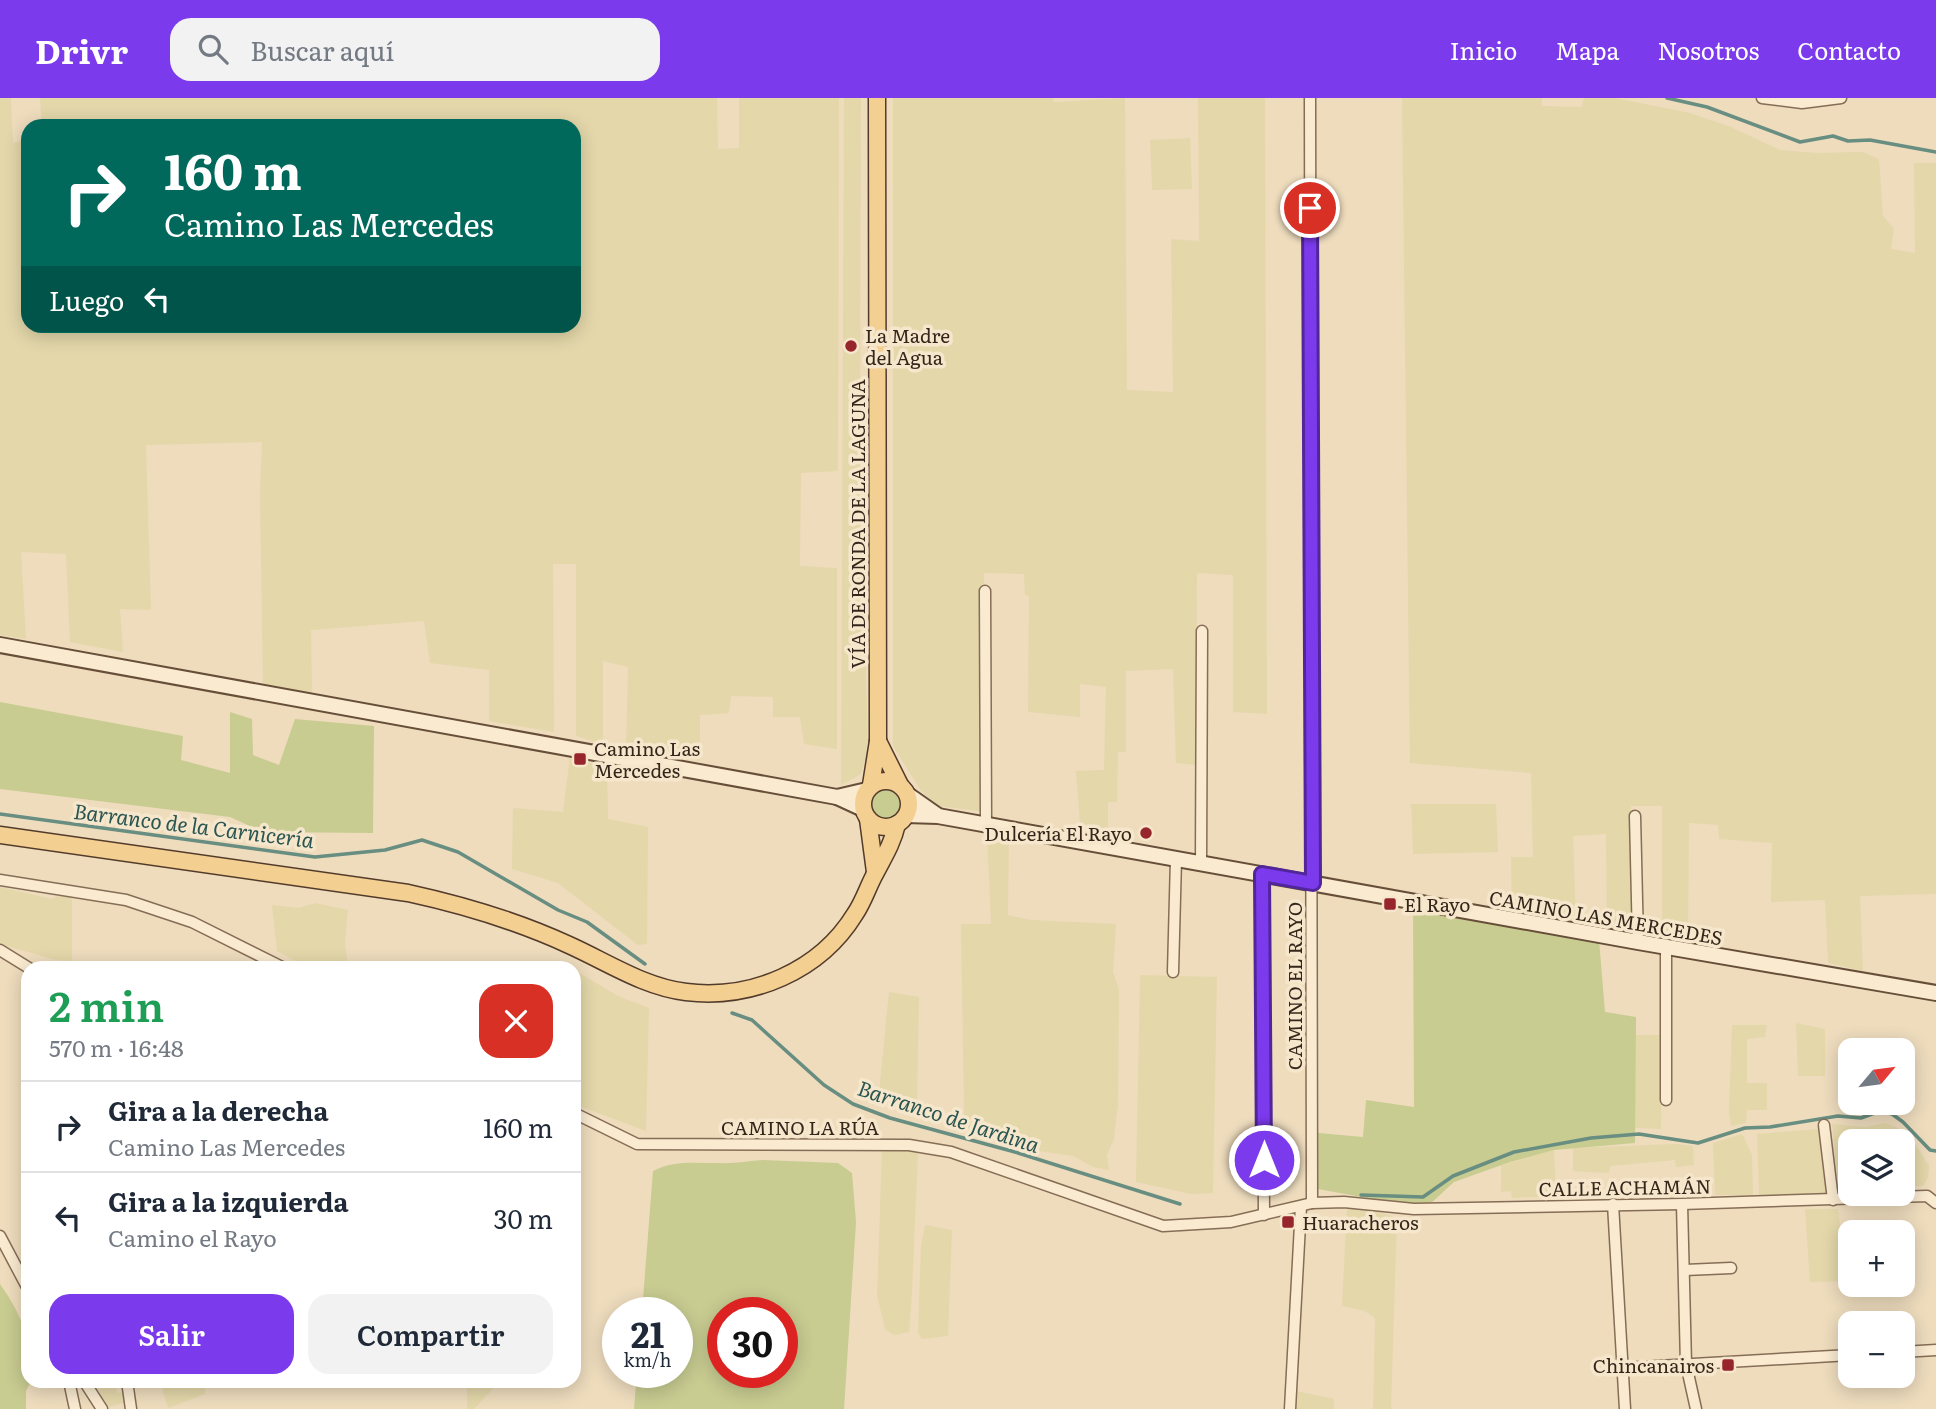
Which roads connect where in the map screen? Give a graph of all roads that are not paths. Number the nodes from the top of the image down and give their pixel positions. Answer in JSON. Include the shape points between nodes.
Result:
{"nodes":[{"id":1,"x":877,"y":98,"type":"edge"},
{"id":2,"x":1310,"y":98,"type":"edge"},
{"id":3,"x":1762,"y":98,"type":"edge"},
{"id":4,"x":1841,"y":98,"type":"edge"},
{"id":5,"x":985,"y":592,"type":"dead end"},
{"id":6,"x":1202,"y":631,"type":"dead end"},
{"id":7,"x":0,"y":645,"type":"edge"},
{"id":8,"x":878,"y":741,"type":"junction"},
{"id":9,"x":869,"y":788,"type":"junction"},
{"id":10,"x":903,"y":790,"type":"junction"},
{"id":11,"x":836,"y":797,"type":"junction"},
{"id":12,"x":866,"y":814,"type":"junction"},
{"id":13,"x":938,"y":816,"type":"junction"},
{"id":14,"x":1635,"y":816,"type":"dead end"},
{"id":15,"x":902,"y":820,"type":"junction"},
{"id":16,"x":986,"y":824,"type":"junction"},
{"id":17,"x":0,"y":835,"type":"edge"},
{"id":18,"x":1176,"y":859,"type":"junction"},
{"id":19,"x":1201,"y":863,"type":"junction"},
{"id":20,"x":875,"y":872,"type":"junction"},
{"id":21,"x":1262,"y":874,"type":"junction"},
{"id":22,"x":0,"y":880,"type":"edge"},
{"id":23,"x":1313,"y":883,"type":"junction"},
{"id":24,"x":1638,"y":942,"type":"junction"},
{"id":25,"x":1666,"y":947,"type":"junction"},
{"id":26,"x":0,"y":950,"type":"edge"},
{"id":27,"x":270,"y":961,"type":"edge"},
{"id":28,"x":21,"y":963,"type":"edge"},
{"id":29,"x":1173,"y":972,"type":"dead end"},
{"id":30,"x":1936,"y":993,"type":"edge"},
{"id":31,"x":1666,"y":1100,"type":"dead end"},
{"id":32,"x":581,"y":1116,"type":"edge"},
{"id":33,"x":1824,"y":1125,"type":"dead end"},
{"id":34,"x":1833,"y":1200,"type":"junction"},
{"id":35,"x":1312,"y":1203,"type":"junction"},
{"id":36,"x":1936,"y":1203,"type":"edge"},
{"id":37,"x":1613,"y":1204,"type":"junction"},
{"id":38,"x":1682,"y":1204,"type":"junction"},
{"id":39,"x":1301,"y":1206,"type":"junction"},
{"id":40,"x":1264,"y":1215,"type":"junction"},
{"id":41,"x":0,"y":1236,"type":"edge"},
{"id":42,"x":1731,"y":1268,"type":"dead end"},
{"id":43,"x":1685,"y":1270,"type":"junction"},
{"id":44,"x":21,"y":1276,"type":"edge"},
{"id":45,"x":1936,"y":1350,"type":"edge"},
{"id":46,"x":1915,"y":1351,"type":"edge"},
{"id":47,"x":1838,"y":1356,"type":"edge"},
{"id":48,"x":1686,"y":1364,"type":"junction"},
{"id":49,"x":1623,"y":1368,"type":"junction"},
{"id":50,"x":70,"y":1388,"type":"edge"},
{"id":51,"x":88,"y":1388,"type":"edge"},
{"id":52,"x":128,"y":1388,"type":"edge"},
{"id":53,"x":75,"y":1409,"type":"edge"},
{"id":54,"x":102,"y":1409,"type":"edge"},
{"id":55,"x":131,"y":1409,"type":"edge"},
{"id":56,"x":1290,"y":1409,"type":"edge"},
{"id":57,"x":1625,"y":1409,"type":"edge"},
{"id":58,"x":1696,"y":1409,"type":"edge"}],
"edges":[{"from":1,"to":8,"type":"main road","name":"VÍA DE RONDA DE LA LAGUNA"},
{"from":2,"to":23,"type":"street","name":"CAMINO EL RAYO"},
{"from":3,"to":4,"type":"street","via":[[1802,103]]},
{"from":5,"to":16,"type":"street"},
{"from":6,"to":19,"type":"street"},
{"from":7,"to":11,"type":"main road"},
{"from":8,"to":9,"type":"main road","name":"VÍA DE RONDA DE LA LAGUNA"},
{"from":8,"to":10,"type":"main road","name":"VÍA DE RONDA DE LA LAGUNA"},
{"from":9,"to":10,"type":"main road","via":[[886,780]]},
{"from":9,"to":11,"type":"main road"},
{"from":9,"to":12,"type":"main road"},
{"from":10,"to":13,"type":"main road","name":"CAMINO LAS MERCEDES"},
{"from":10,"to":15,"type":"main road","via":[[908,808]]},
{"from":11,"to":12,"type":"main road"},
{"from":12,"to":15,"type":"main road","via":[[882,827]]},
{"from":12,"to":20,"type":"main road"},
{"from":13,"to":15,"type":"main road","name":"CAMINO LAS MERCEDES"},
{"from":13,"to":16,"type":"main road","name":"CAMINO LAS MERCEDES"},
{"from":14,"to":24,"type":"street"},
{"from":15,"to":20,"type":"main road"},
{"from":16,"to":18,"type":"main road","name":"CAMINO LAS MERCEDES"},
{"from":17,"to":20,"type":"main road","via":[[408,893],[457,904],[568,944],[643,980],[698,992],[755,988],[813,960],[854,917]]},
{"from":18,"to":19,"type":"main road","name":"CAMINO LAS MERCEDES"},
{"from":18,"to":29,"type":"street"},
{"from":19,"to":21,"type":"main road","name":"CAMINO LAS MERCEDES"},
{"from":21,"to":23,"type":"main road","name":"CAMINO LAS MERCEDES"},
{"from":21,"to":40,"type":"street"},
{"from":22,"to":27,"type":"street","via":[[127,900],[192,922]]},
{"from":23,"to":24,"type":"main road","name":"CAMINO LAS MERCEDES"},
{"from":23,"to":35,"type":"street","name":"CAMINO EL RAYO"},
{"from":24,"to":25,"type":"main road","name":"CAMINO LAS MERCEDES"},
{"from":25,"to":30,"type":"main road","name":"CAMINO LAS MERCEDES"},
{"from":25,"to":31,"type":"street"},
{"from":26,"to":28,"type":"street"},
{"from":32,"to":40,"type":"street","name":"CAMINO LA RÚA","via":[[637,1144],[909,1145],[951,1153],[1163,1226]]},
{"from":33,"to":34,"type":"street"},
{"from":34,"to":36,"type":"street","name":"CALLE ACHAMÁN","via":[[1927,1196]]},
{"from":34,"to":38,"type":"street","name":"CALLE ACHAMÁN"},
{"from":35,"to":37,"type":"street","name":"CALLE ACHAMÁN","via":[[1414,1209]]},
{"from":35,"to":39,"type":"street","name":"CAMINO LA RÚA"},
{"from":37,"to":38,"type":"street","name":"CALLE ACHAMÁN"},
{"from":37,"to":49,"type":"street"},
{"from":38,"to":43,"type":"street"},
{"from":39,"to":40,"type":"street","name":"CAMINO LA RÚA"},
{"from":39,"to":56,"type":"street"},
{"from":41,"to":44,"type":"street"},
{"from":42,"to":43,"type":"street"},
{"from":43,"to":48,"type":"street"},
{"from":45,"to":46,"type":"street"},
{"from":47,"to":48,"type":"street"},
{"from":48,"to":49,"type":"street"},
{"from":48,"to":58,"type":"street"},
{"from":49,"to":57,"type":"street"},
{"from":50,"to":53,"type":"street"},
{"from":51,"to":54,"type":"street"},
{"from":52,"to":55,"type":"street"}]}
